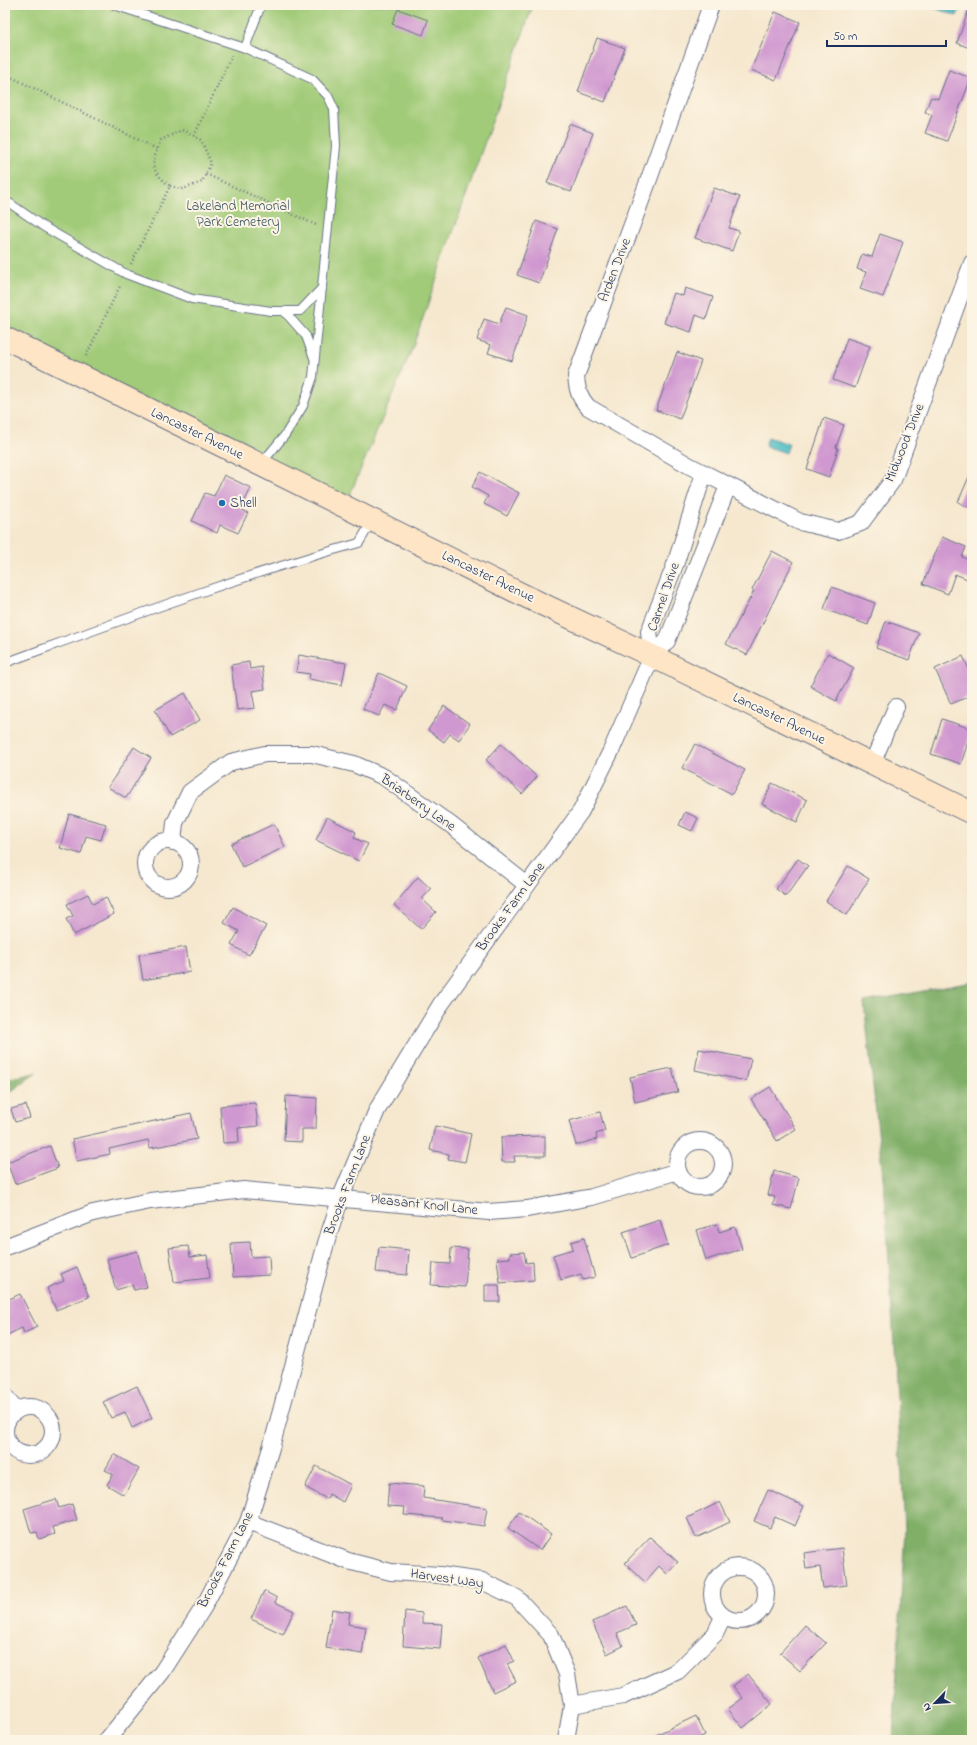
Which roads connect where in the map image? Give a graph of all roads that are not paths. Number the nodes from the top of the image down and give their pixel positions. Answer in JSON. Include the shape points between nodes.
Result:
{"nodes":[{"id":1,"x":114,"y":5,"type":"edge"},
{"id":2,"x":261,"y":5,"type":"edge"},
{"id":3,"x":712,"y":5,"type":"edge"},
{"id":4,"x":245,"y":48,"type":"junction"},
{"id":5,"x":5,"y":200,"type":"edge"},
{"id":6,"x":972,"y":263,"type":"edge"},
{"id":7,"x":322,"y":288,"type":"junction"},
{"id":8,"x":284,"y":311,"type":"junction"},
{"id":9,"x":5,"y":338,"type":"edge"},
{"id":10,"x":315,"y":361,"type":"junction"},
{"id":11,"x":261,"y":464,"type":"junction"},
{"id":12,"x":704,"y":474,"type":"junction"},
{"id":13,"x":728,"y":486,"type":"junction"},
{"id":14,"x":373,"y":521,"type":"junction"},
{"id":15,"x":652,"y":656,"type":"junction"},
{"id":16,"x":5,"y":663,"type":"edge"},
{"id":17,"x":896,"y":707,"type":"dead end"},
{"id":18,"x":872,"y":764,"type":"junction"},
{"id":19,"x":972,"y":813,"type":"edge"},
{"id":20,"x":173,"y":842,"type":"dead end"},
{"id":21,"x":527,"y":885,"type":"junction"},
{"id":22,"x":678,"y":1171,"type":"dead end"},
{"id":23,"x":341,"y":1198,"type":"junction"},
{"id":24,"x":5,"y":1247,"type":"edge"},
{"id":25,"x":5,"y":1396,"type":"edge"},
{"id":26,"x":16,"y":1411,"type":"dead end"},
{"id":27,"x":248,"y":1522,"type":"junction"},
{"id":28,"x":722,"y":1617,"type":"dead end"},
{"id":29,"x":572,"y":1706,"type":"junction"},
{"id":30,"x":107,"y":1740,"type":"edge"},
{"id":31,"x":566,"y":1740,"type":"edge"}],
"edges":[{"from":1,"to":4,"type":"lane"},
{"from":2,"to":4,"type":"lane"},
{"from":3,"to":12,"type":"street","name":"Arden Drive","via":[[576,376],[577,392],[588,407]]},
{"from":4,"to":7,"type":"lane","via":[[312,79],[328,96],[334,109],[336,146]]},
{"from":5,"to":8,"type":"lane","via":[[44,227],[126,274],[192,299]]},
{"from":6,"to":13,"type":"street","name":"Midwood Drive","via":[[893,480],[861,523],[838,531],[800,522]]},
{"from":7,"to":8,"type":"lane","via":[[300,311]]},
{"from":7,"to":10,"type":"lane"},
{"from":8,"to":10,"type":"lane","via":[[306,336]]},
{"from":9,"to":11,"type":"main road","name":"Lancaster Avenue"},
{"from":10,"to":11,"type":"lane","via":[[314,377],[304,406],[285,435]]},
{"from":11,"to":14,"type":"main road","name":"Lancaster Avenue"},
{"from":12,"to":13,"type":"street","name":"Midwood Drive"},
{"from":12,"to":15,"type":"street","name":"Carmel Drive","via":[[676,562],[649,632]]},
{"from":13,"to":15,"type":"street","name":"Carmel Drive","via":[[667,641]]},
{"from":14,"to":15,"type":"main road","name":"Lancaster Avenue"},
{"from":14,"to":16,"type":"lane","via":[[359,544],[296,560],[203,590]]},
{"from":15,"to":18,"type":"main road","name":"Lancaster Avenue"},
{"from":15,"to":21,"type":"street","name":"Brooks Farm Lane","via":[[611,752],[581,811]]},
{"from":17,"to":18,"type":"street"},
{"from":18,"to":19,"type":"main road","name":"Lancaster Avenue"},
{"from":20,"to":21,"type":"street","name":"Briarberry Lane","via":[[175,823],[190,792],[231,762],[265,754],[312,754],[354,764],[384,777],[451,825]]},
{"from":21,"to":23,"type":"street","name":"Brooks Farm Lane","via":[[441,1004],[377,1110]]},
{"from":22,"to":23,"type":"street","name":"Pleasant Knoll Lane","via":[[592,1197],[519,1210],[489,1212]]},
{"from":23,"to":24,"type":"street","name":"Pleasant Knoll Lane","via":[[244,1190],[150,1201],[93,1214]]},
{"from":23,"to":27,"type":"street","name":"Brooks Farm Lane"},
{"from":25,"to":26,"type":"street"},
{"from":27,"to":29,"type":"street","name":"Harvest Way","via":[[348,1562],[391,1572],[482,1581],[517,1598],[551,1635],[567,1674]]},
{"from":27,"to":30,"type":"street","name":"Brooks Farm Lane","via":[[203,1608],[162,1672]]},
{"from":28,"to":29,"type":"street","via":[[715,1634],[678,1671],[623,1696]]},
{"from":29,"to":31,"type":"street","name":"Harvest Way"}]}
